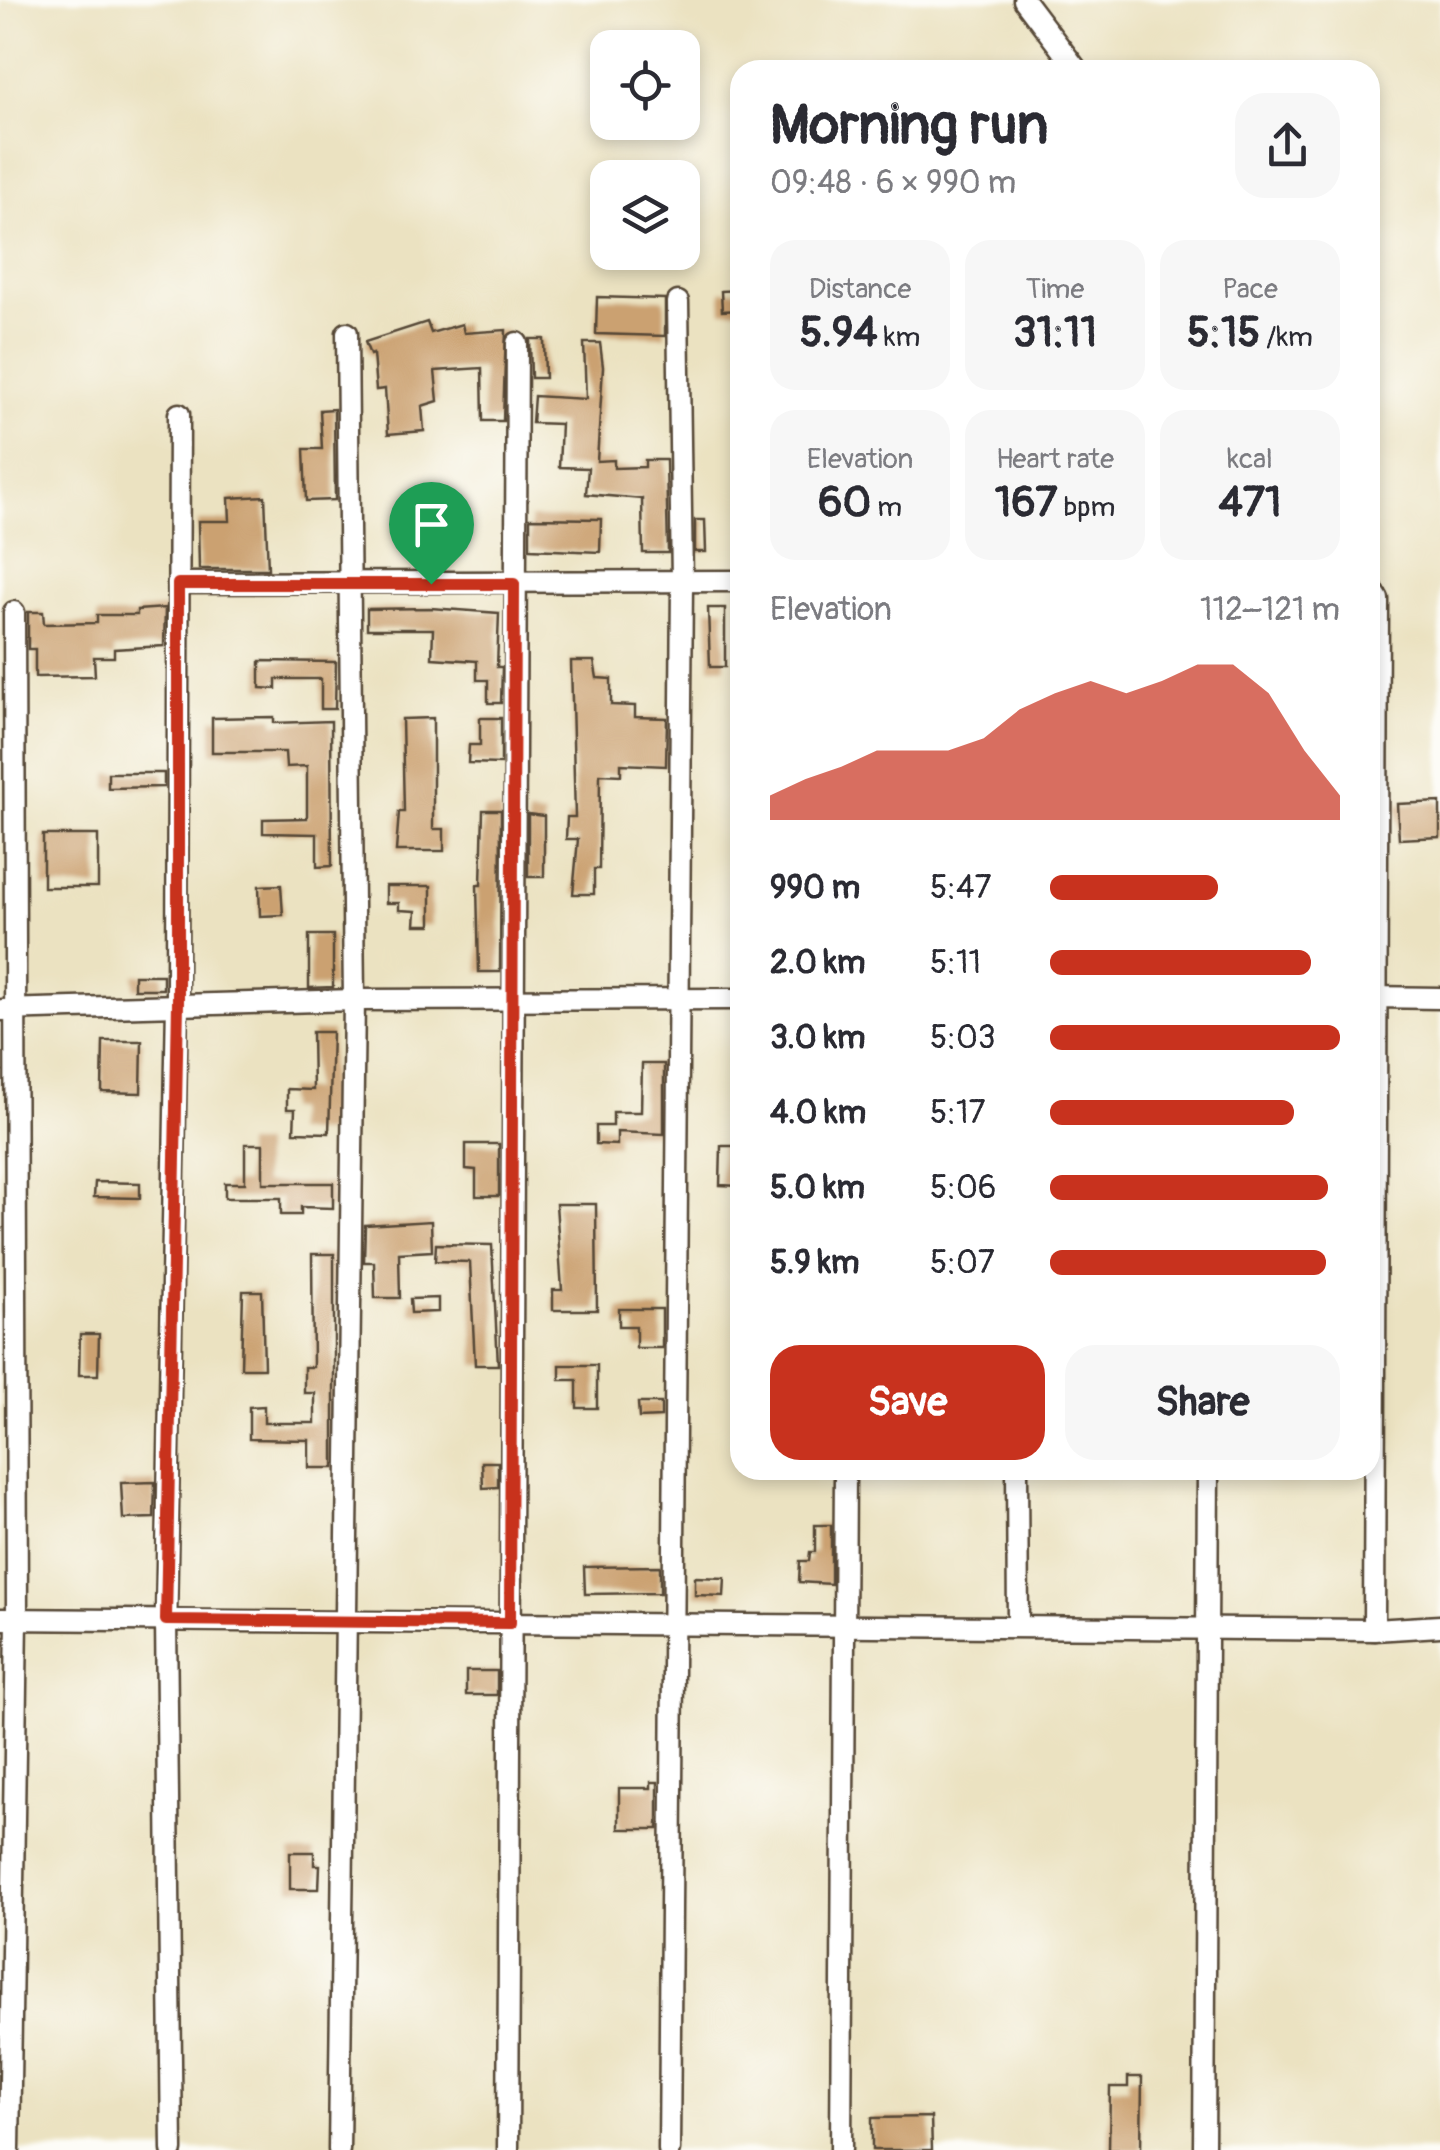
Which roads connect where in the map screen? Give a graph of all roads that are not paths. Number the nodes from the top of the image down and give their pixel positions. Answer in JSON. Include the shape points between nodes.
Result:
{"nodes":[{"id":1,"x":1024,"y":0,"type":"edge"},
{"id":2,"x":1069,"y":60,"type":"edge"},
{"id":3,"x":678,"y":302,"type":"dead end"},
{"id":4,"x":346,"y":333,"type":"dead end"},
{"id":5,"x":517,"y":343,"type":"dead end"},
{"id":6,"x":179,"y":414,"type":"dead end"},
{"id":7,"x":682,"y":582,"type":"junction"},
{"id":8,"x":730,"y":582,"type":"edge"},
{"id":9,"x":178,"y":584,"type":"junction"},
{"id":10,"x":348,"y":584,"type":"junction"},
{"id":11,"x":514,"y":584,"type":"junction"},
{"id":12,"x":14,"y":612,"type":"dead end"},
{"id":13,"x":1380,"y":997,"type":"edge"},
{"id":14,"x":510,"y":998,"type":"junction"},
{"id":15,"x":1440,"y":998,"type":"edge"},
{"id":16,"x":678,"y":999,"type":"junction"},
{"id":17,"x":730,"y":999,"type":"edge"},
{"id":18,"x":354,"y":1000,"type":"junction"},
{"id":19,"x":178,"y":1003,"type":"junction"},
{"id":20,"x":7,"y":1010,"type":"edge"},
{"id":21,"x":845,"y":1480,"type":"edge"},
{"id":22,"x":1017,"y":1480,"type":"edge"},
{"id":23,"x":1208,"y":1480,"type":"edge"},
{"id":24,"x":1374,"y":1480,"type":"edge"},
{"id":25,"x":8,"y":1619,"type":"edge"},
{"id":26,"x":166,"y":1620,"type":"junction"},
{"id":27,"x":346,"y":1622,"type":"junction"},
{"id":28,"x":510,"y":1623,"type":"junction"},
{"id":29,"x":674,"y":1624,"type":"junction"},
{"id":30,"x":846,"y":1624,"type":"junction"},
{"id":31,"x":1018,"y":1626,"type":"junction"},
{"id":32,"x":1440,"y":1626,"type":"edge"},
{"id":33,"x":1208,"y":1627,"type":"junction"},
{"id":34,"x":1374,"y":1630,"type":"junction"},
{"id":35,"x":9,"y":2150,"type":"edge"},
{"id":36,"x":172,"y":2150,"type":"edge"},
{"id":37,"x":339,"y":2150,"type":"edge"},
{"id":38,"x":508,"y":2150,"type":"edge"},
{"id":39,"x":669,"y":2150,"type":"edge"},
{"id":40,"x":841,"y":2150,"type":"edge"},
{"id":41,"x":1204,"y":2150,"type":"edge"}],
"edges":[{"from":1,"to":2,"type":"street"},
{"from":3,"to":7,"type":"street"},
{"from":4,"to":10,"type":"street"},
{"from":5,"to":11,"type":"street"},
{"from":6,"to":9,"type":"street"},
{"from":7,"to":8,"type":"street"},
{"from":7,"to":11,"type":"street"},
{"from":7,"to":16,"type":"street"},
{"from":9,"to":10,"type":"street"},
{"from":9,"to":19,"type":"street"},
{"from":10,"to":11,"type":"street"},
{"from":10,"to":18,"type":"street"},
{"from":11,"to":14,"type":"street"},
{"from":12,"to":20,"type":"street"},
{"from":13,"to":15,"type":"street"},
{"from":14,"to":16,"type":"street"},
{"from":14,"to":18,"type":"street"},
{"from":14,"to":28,"type":"street"},
{"from":16,"to":17,"type":"street"},
{"from":16,"to":29,"type":"street"},
{"from":18,"to":19,"type":"street"},
{"from":18,"to":27,"type":"street"},
{"from":19,"to":20,"type":"street"},
{"from":19,"to":26,"type":"street"},
{"from":20,"to":25,"type":"street"},
{"from":21,"to":30,"type":"street"},
{"from":22,"to":31,"type":"street"},
{"from":23,"to":33,"type":"street"},
{"from":24,"to":34,"type":"street"},
{"from":25,"to":26,"type":"street"},
{"from":25,"to":35,"type":"street"},
{"from":26,"to":27,"type":"street"},
{"from":26,"to":36,"type":"street"},
{"from":27,"to":28,"type":"street"},
{"from":27,"to":37,"type":"street"},
{"from":28,"to":29,"type":"street"},
{"from":28,"to":38,"type":"street"},
{"from":29,"to":30,"type":"street"},
{"from":29,"to":39,"type":"street"},
{"from":30,"to":31,"type":"street"},
{"from":30,"to":40,"type":"street"},
{"from":31,"to":33,"type":"street"},
{"from":32,"to":34,"type":"street"},
{"from":33,"to":34,"type":"street"},
{"from":33,"to":41,"type":"street"}]}
